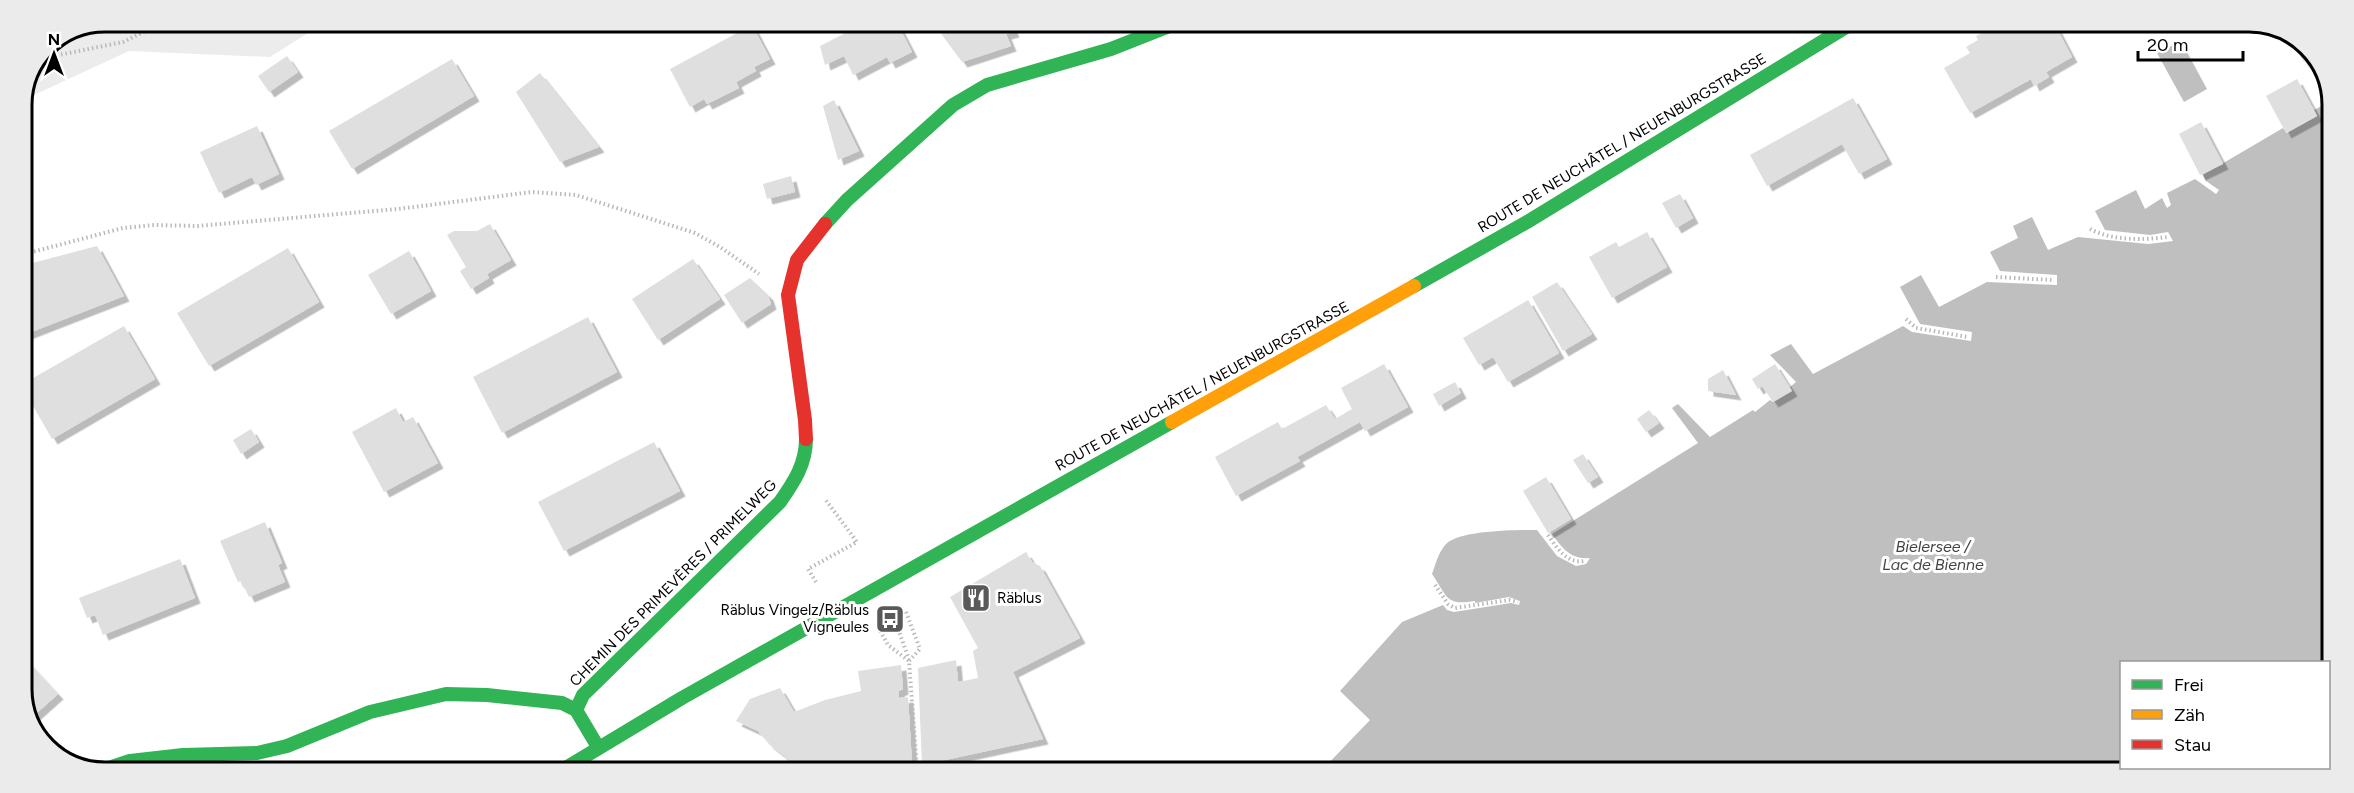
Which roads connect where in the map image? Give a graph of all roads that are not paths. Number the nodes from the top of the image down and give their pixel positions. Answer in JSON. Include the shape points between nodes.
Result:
{"nodes":[{"id":1,"x":1157,"y":31,"type":"edge"},
{"id":2,"x":1840,"y":31,"type":"edge"},
{"id":3,"x":576,"y":710,"type":"junction"},
{"id":4,"x":598,"y":747,"type":"junction"},
{"id":5,"x":125,"y":762,"type":"edge"},
{"id":6,"x":575,"y":762,"type":"edge"}],
"edges":[{"from":1,"to":3,"type":"street","name":"CHEMIN DES PRIMEVÈRES / PRIMELWEG","via":[[1111,49],[987,85],[952,105],[828,221],[797,260],[788,295],[807,456],[794,482],[780,502],[583,695]]},
{"from":2,"to":4,"type":"street","name":"ROUTE DE NEUCHÂTEL / NEUENBURGSTRASSE","via":[[1527,222]]},
{"from":3,"to":4,"type":"street"},
{"from":3,"to":5,"type":"street","via":[[562,703],[446,694],[370,712],[287,746],[257,753],[183,755]]},
{"from":4,"to":6,"type":"street","name":"ROUTE DE NEUCHÂTEL / NEUENBURGSTRASSE"}]}
